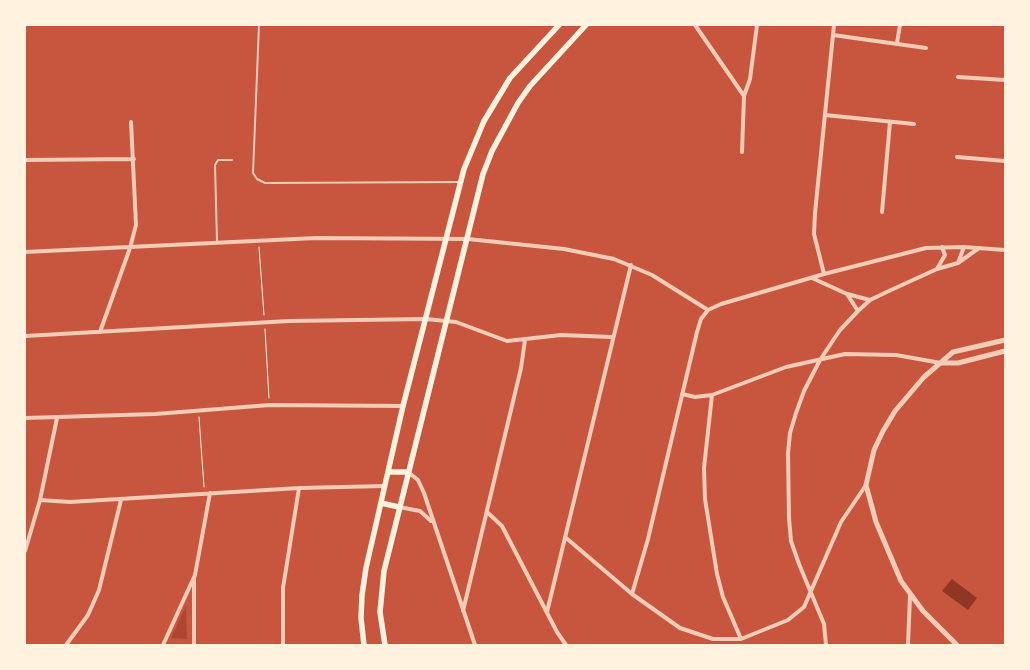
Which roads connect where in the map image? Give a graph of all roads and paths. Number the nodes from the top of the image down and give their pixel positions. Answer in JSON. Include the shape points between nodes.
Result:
{"nodes":[{"id":1,"x":258,"y":25,"type":"edge"},
{"id":2,"x":549,"y":25,"type":"edge"},
{"id":3,"x":586,"y":25,"type":"edge"},
{"id":4,"x":695,"y":25,"type":"edge"},
{"id":5,"x":757,"y":25,"type":"edge"},
{"id":6,"x":834,"y":25,"type":"edge"},
{"id":7,"x":900,"y":25,"type":"edge"},
{"id":8,"x":557,"y":27,"type":"edge"},
{"id":9,"x":833,"y":35,"type":"junction"},
{"id":10,"x":897,"y":43,"type":"junction"},
{"id":11,"x":926,"y":48,"type":"dead end"},
{"id":12,"x":958,"y":77,"type":"dead end"},
{"id":13,"x":1005,"y":80,"type":"edge"},
{"id":14,"x":744,"y":96,"type":"junction"},
{"id":15,"x":825,"y":115,"type":"junction"},
{"id":16,"x":131,"y":122,"type":"dead end"},
{"id":17,"x":890,"y":122,"type":"junction"},
{"id":18,"x":914,"y":124,"type":"dead end"},
{"id":19,"x":742,"y":152,"type":"dead end"},
{"id":20,"x":957,"y":157,"type":"dead end"},
{"id":21,"x":134,"y":159,"type":"junction"},
{"id":22,"x":25,"y":160,"type":"edge"},
{"id":23,"x":232,"y":160,"type":"dead end"},
{"id":24,"x":1005,"y":161,"type":"edge"},
{"id":25,"x":460,"y":182,"type":"junction"},
{"id":26,"x":882,"y":212,"type":"dead end"},
{"id":27,"x":446,"y":238,"type":"junction"},
{"id":28,"x":468,"y":239,"type":"junction"},
{"id":29,"x":258,"y":241,"type":"junction"},
{"id":30,"x":217,"y":244,"type":"junction"},
{"id":31,"x":942,"y":246,"type":"junction"},
{"id":32,"x":964,"y":247,"type":"junction"},
{"id":33,"x":130,"y":248,"type":"junction"},
{"id":34,"x":979,"y":248,"type":"junction"},
{"id":35,"x":1005,"y":250,"type":"edge"},
{"id":36,"x":25,"y":252,"type":"edge"},
{"id":37,"x":958,"y":263,"type":"junction"},
{"id":38,"x":631,"y":265,"type":"junction"},
{"id":39,"x":937,"y":269,"type":"junction"},
{"id":40,"x":824,"y":274,"type":"junction"},
{"id":41,"x":812,"y":278,"type":"junction"},
{"id":42,"x":847,"y":294,"type":"junction"},
{"id":43,"x":870,"y":300,"type":"junction"},
{"id":44,"x":708,"y":310,"type":"junction"},
{"id":45,"x":858,"y":310,"type":"junction"},
{"id":46,"x":426,"y":319,"type":"junction"},
{"id":47,"x":445,"y":321,"type":"junction"},
{"id":48,"x":265,"y":322,"type":"junction"},
{"id":49,"x":100,"y":332,"type":"junction"},
{"id":50,"x":25,"y":336,"type":"edge"},
{"id":51,"x":612,"y":337,"type":"junction"},
{"id":52,"x":525,"y":340,"type":"junction"},
{"id":53,"x":1005,"y":340,"type":"edge"},
{"id":54,"x":1005,"y":351,"type":"edge"},
{"id":55,"x":820,"y":360,"type":"junction"},
{"id":56,"x":941,"y":363,"type":"junction"},
{"id":57,"x":682,"y":394,"type":"junction"},
{"id":58,"x":712,"y":395,"type":"junction"},
{"id":59,"x":270,"y":405,"type":"junction"},
{"id":60,"x":403,"y":406,"type":"junction"},
{"id":61,"x":198,"y":411,"type":"junction"},
{"id":62,"x":25,"y":418,"type":"edge"},
{"id":63,"x":56,"y":418,"type":"junction"},
{"id":64,"x":388,"y":472,"type":"junction"},
{"id":65,"x":408,"y":472,"type":"junction"},
{"id":66,"x":866,"y":485,"type":"junction"},
{"id":67,"x":384,"y":486,"type":"junction"},
{"id":68,"x":299,"y":488,"type":"junction"},
{"id":69,"x":210,"y":493,"type":"junction"},
{"id":70,"x":204,"y":494,"type":"junction"},
{"id":71,"x":40,"y":500,"type":"junction"},
{"id":72,"x":122,"y":500,"type":"junction"},
{"id":73,"x":381,"y":503,"type":"junction"},
{"id":74,"x":399,"y":507,"type":"junction"},
{"id":75,"x":487,"y":512,"type":"junction"},
{"id":76,"x":432,"y":523,"type":"junction"},
{"id":77,"x":565,"y":537,"type":"junction"},
{"id":78,"x":25,"y":551,"type":"edge"},
{"id":79,"x":194,"y":575,"type":"junction"},
{"id":80,"x":811,"y":592,"type":"junction"},
{"id":81,"x":632,"y":594,"type":"junction"},
{"id":82,"x":910,"y":596,"type":"junction"},
{"id":83,"x":463,"y":610,"type":"junction"},
{"id":84,"x":547,"y":612,"type":"junction"},
{"id":85,"x":740,"y":640,"type":"junction"},
{"id":86,"x":66,"y":645,"type":"edge"},
{"id":87,"x":163,"y":645,"type":"edge"},
{"id":88,"x":194,"y":645,"type":"edge"},
{"id":89,"x":283,"y":645,"type":"edge"},
{"id":90,"x":364,"y":645,"type":"edge"},
{"id":91,"x":384,"y":645,"type":"edge"},
{"id":92,"x":475,"y":645,"type":"edge"},
{"id":93,"x":566,"y":645,"type":"edge"},
{"id":94,"x":826,"y":645,"type":"edge"},
{"id":95,"x":908,"y":645,"type":"edge"},
{"id":96,"x":957,"y":645,"type":"edge"}],
"edges":[{"from":1,"to":25,"type":"lane","via":[[253,173],[257,179],[265,183]]},
{"from":2,"to":8,"type":"lane"},
{"from":3,"to":28,"type":"main road","via":[[530,86],[503,128],[483,174]]},
{"from":4,"to":14,"type":"street"},
{"from":5,"to":14,"type":"street","via":[[750,79]]},
{"from":6,"to":9,"type":"street"},
{"from":7,"to":10,"type":"street"},
{"from":8,"to":25,"type":"main road","via":[[510,78],[495,101]]},
{"from":9,"to":10,"type":"street"},
{"from":9,"to":15,"type":"street"},
{"from":10,"to":11,"type":"street"},
{"from":12,"to":13,"type":"street"},
{"from":14,"to":19,"type":"street"},
{"from":15,"to":17,"type":"street"},
{"from":15,"to":40,"type":"street","via":[[814,234]]},
{"from":16,"to":21,"type":"street"},
{"from":17,"to":18,"type":"street"},
{"from":17,"to":26,"type":"street"},
{"from":20,"to":24,"type":"street"},
{"from":21,"to":22,"type":"street"},
{"from":21,"to":33,"type":"street","via":[[136,225]]},
{"from":23,"to":30,"type":"lane","via":[[218,160],[215,165]]},
{"from":25,"to":27,"type":"main road"},
{"from":27,"to":28,"type":"street"},
{"from":27,"to":29,"type":"street"},
{"from":27,"to":46,"type":"main road"},
{"from":28,"to":38,"type":"street","via":[[564,249]]},
{"from":28,"to":47,"type":"main road"},
{"from":29,"to":30,"type":"street"},
{"from":29,"to":48,"type":"path"},
{"from":30,"to":33,"type":"street"},
{"from":31,"to":32,"type":"street"},
{"from":31,"to":39,"type":"street","via":[[946,255]]},
{"from":31,"to":40,"type":"street"},
{"from":32,"to":34,"type":"street"},
{"from":32,"to":37,"type":"street"},
{"from":33,"to":36,"type":"street"},
{"from":33,"to":49,"type":"street"},
{"from":34,"to":35,"type":"street"},
{"from":34,"to":37,"type":"street"},
{"from":37,"to":39,"type":"street"},
{"from":38,"to":44,"type":"street"},
{"from":38,"to":51,"type":"street"},
{"from":39,"to":43,"type":"street"},
{"from":40,"to":41,"type":"street"},
{"from":41,"to":42,"type":"street"},
{"from":41,"to":44,"type":"street"},
{"from":42,"to":43,"type":"street"},
{"from":42,"to":45,"type":"street"},
{"from":43,"to":45,"type":"street"},
{"from":44,"to":57,"type":"street","via":[[701,319]]},
{"from":45,"to":55,"type":"street"},
{"from":46,"to":47,"type":"street"},
{"from":46,"to":48,"type":"street"},
{"from":46,"to":60,"type":"main road"},
{"from":47,"to":52,"type":"street","via":[[501,340]]},
{"from":47,"to":65,"type":"main road"},
{"from":48,"to":49,"type":"street"},
{"from":48,"to":59,"type":"path"},
{"from":49,"to":50,"type":"street"},
{"from":51,"to":52,"type":"street","via":[[561,335]]},
{"from":51,"to":77,"type":"street"},
{"from":52,"to":75,"type":"street"},
{"from":53,"to":56,"type":"street","via":[[953,352]]},
{"from":54,"to":56,"type":"street","via":[[958,363]]},
{"from":55,"to":56,"type":"street","via":[[845,354],[896,355]]},
{"from":55,"to":58,"type":"street","via":[[786,367]]},
{"from":55,"to":80,"type":"street","via":[[796,413],[788,453],[792,541]]},
{"from":56,"to":66,"type":"street","via":[[924,377],[895,411],[874,450]]},
{"from":57,"to":58,"type":"street","via":[[695,397]]},
{"from":57,"to":81,"type":"street"},
{"from":58,"to":85,"type":"street","via":[[704,468],[705,499],[717,574]]},
{"from":59,"to":60,"type":"street"},
{"from":59,"to":61,"type":"street"},
{"from":60,"to":64,"type":"main road"},
{"from":61,"to":63,"type":"street"},
{"from":61,"to":70,"type":"path"},
{"from":62,"to":63,"type":"street"},
{"from":63,"to":71,"type":"street"},
{"from":64,"to":65,"type":"main road"},
{"from":64,"to":67,"type":"main road"},
{"from":65,"to":74,"type":"main road"},
{"from":65,"to":76,"type":"street","via":[[421,485]]},
{"from":66,"to":80,"type":"street","via":[[841,522]]},
{"from":66,"to":82,"type":"street","via":[[876,522]]},
{"from":67,"to":68,"type":"street"},
{"from":67,"to":73,"type":"main road"},
{"from":68,"to":69,"type":"street"},
{"from":68,"to":89,"type":"street","via":[[283,588]]},
{"from":69,"to":70,"type":"street"},
{"from":69,"to":79,"type":"street"},
{"from":70,"to":72,"type":"street"},
{"from":71,"to":72,"type":"street"},
{"from":71,"to":78,"type":"street"},
{"from":72,"to":86,"type":"street","via":[[98,590],[88,615]]},
{"from":73,"to":74,"type":"main road"},
{"from":73,"to":90,"type":"main road","via":[[362,595]]},
{"from":74,"to":76,"type":"street","via":[[420,511]]},
{"from":74,"to":91,"type":"main road","via":[[381,598],[380,624]]},
{"from":75,"to":83,"type":"street"},
{"from":75,"to":84,"type":"street","via":[[502,526]]},
{"from":76,"to":83,"type":"street"},
{"from":77,"to":81,"type":"street"},
{"from":77,"to":84,"type":"street"},
{"from":79,"to":87,"type":"street"},
{"from":79,"to":88,"type":"street"},
{"from":80,"to":85,"type":"street","via":[[804,607],[788,620]]},
{"from":80,"to":94,"type":"street","via":[[824,624]]},
{"from":81,"to":85,"type":"street","via":[[690,633],[713,639]]},
{"from":82,"to":95,"type":"street"},
{"from":82,"to":96,"type":"street"},
{"from":83,"to":92,"type":"street"},
{"from":84,"to":93,"type":"street"}]}
